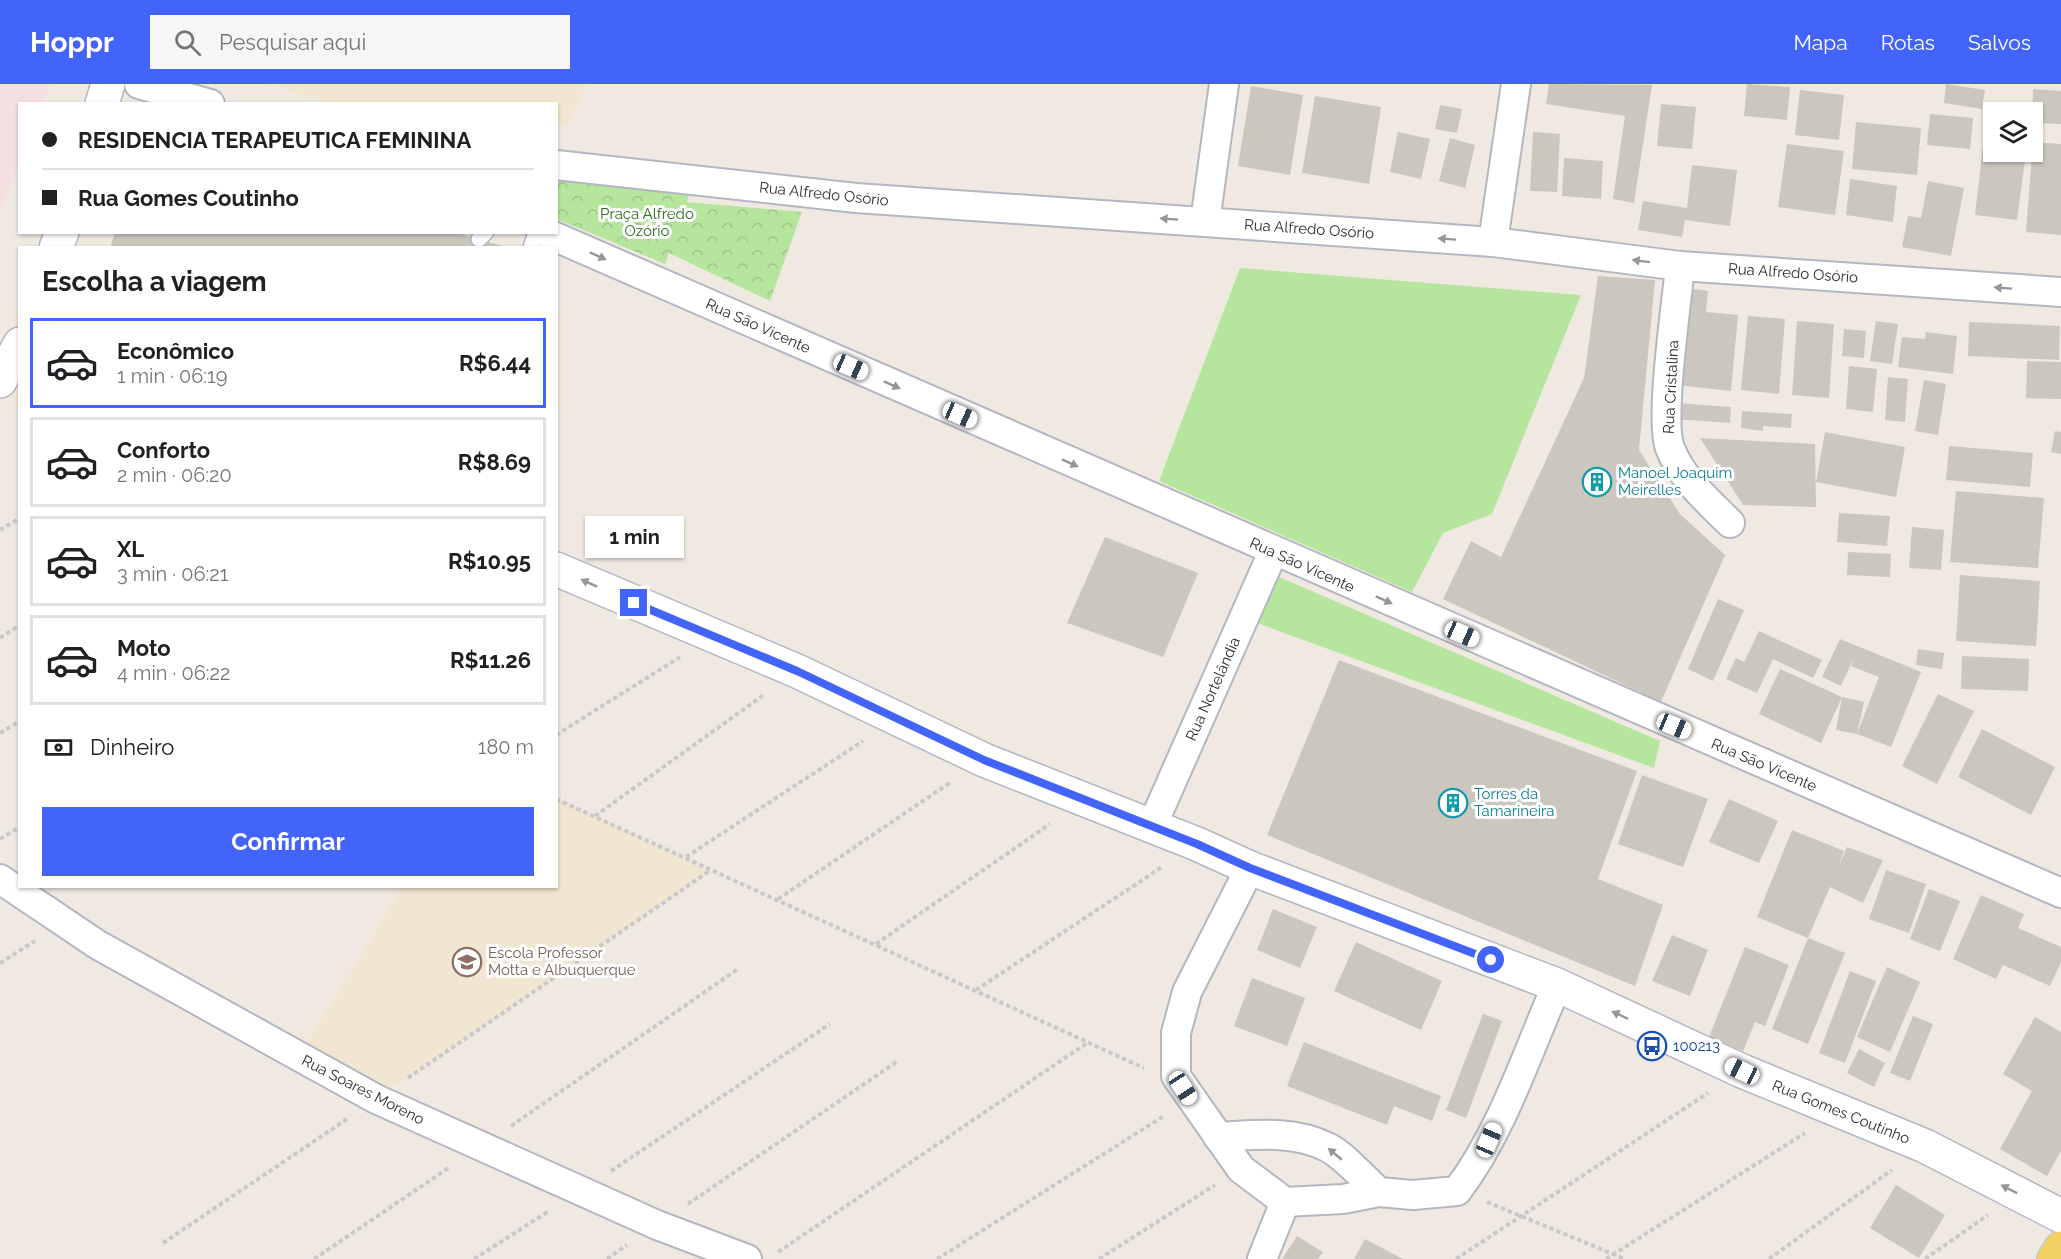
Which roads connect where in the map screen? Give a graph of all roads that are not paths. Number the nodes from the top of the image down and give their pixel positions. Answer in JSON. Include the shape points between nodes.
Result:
{"nodes":[{"id":1,"x":108,"y":84,"type":"edge"},
{"id":2,"x":139,"y":84,"type":"edge"},
{"id":3,"x":1224,"y":84,"type":"edge"},
{"id":4,"x":1516,"y":84,"type":"edge"},
{"id":5,"x":103,"y":102,"type":"edge"},
{"id":6,"x":203,"y":102,"type":"edge"},
{"id":7,"x":558,"y":165,"type":"edge"},
{"id":8,"x":1205,"y":222,"type":"junction"},
{"id":9,"x":549,"y":234,"type":"edge"},
{"id":10,"x":1492,"y":242,"type":"junction"},
{"id":11,"x":1680,"y":266,"type":"junction"},
{"id":12,"x":2061,"y":292,"type":"edge"},
{"id":13,"x":18,"y":348,"type":"edge"},
{"id":14,"x":0,"y":381,"type":"edge"},
{"id":15,"x":1730,"y":523,"type":"dead end"},
{"id":16,"x":1273,"y":552,"type":"junction"},
{"id":17,"x":558,"y":570,"type":"edge"},
{"id":18,"x":1152,"y":826,"type":"junction"},
{"id":19,"x":1250,"y":868,"type":"junction"},
{"id":20,"x":0,"y":879,"type":"edge"},
{"id":21,"x":2059,"y":888,"type":"edge"},
{"id":22,"x":1557,"y":985,"type":"junction"},
{"id":23,"x":1218,"y":1137,"type":"junction"},
{"id":24,"x":1379,"y":1192,"type":"junction"},
{"id":25,"x":1285,"y":1202,"type":"junction"},
{"id":26,"x":2061,"y":1216,"type":"edge"},
{"id":27,"x":2061,"y":1248,"type":"edge"},
{"id":28,"x":747,"y":1259,"type":"edge"},
{"id":29,"x":1262,"y":1259,"type":"edge"},
{"id":30,"x":2054,"y":1259,"type":"edge"}],
"edges":[{"from":1,"to":5,"type":"street"},
{"from":2,"to":6,"type":"street"},
{"from":3,"to":8,"type":"street"},
{"from":4,"to":10,"type":"street"},
{"from":8,"to":7,"type":"street","name":"Rua Alfredo Osório","one_way":true,"via":[[856,198]]},
{"from":10,"to":8,"type":"street","name":"Rua Alfredo Osório","one_way":true},
{"from":9,"to":16,"type":"street","name":"Rua São Vicente","one_way":true},
{"from":11,"to":10,"type":"street","name":"Rua Alfredo Osório","one_way":true},
{"from":12,"to":11,"type":"street","name":"Rua Alfredo Osório","one_way":true},
{"from":11,"to":15,"type":"street","name":"Rua Cristalina","via":[[1668,399],[1669,446],[1696,490]]},
{"from":13,"to":14,"type":"street"},
{"from":16,"to":18,"type":"street","name":"Rua Nortelândia"},
{"from":16,"to":21,"type":"street","name":"Rua São Vicente","one_way":true},
{"from":18,"to":17,"type":"street","name":"Rua Gomes Coutinho","one_way":true,"via":[[984,760],[797,671]]},
{"from":18,"to":19,"type":"street","name":"Rua Gomes Coutinho"},
{"from":19,"to":22,"type":"street","name":"Rua Gomes Coutinho"},
{"from":19,"to":23,"type":"street","via":[[1186,992],[1176,1033],[1183,1088]]},
{"from":20,"to":28,"type":"street","name":"Rua Soares Moreno","via":[[98,945],[376,1099],[657,1225]]},
{"from":22,"to":24,"type":"street","via":[[1489,1140],[1457,1191],[1413,1195]]},
{"from":26,"to":22,"type":"street","name":"Rua Gomes Coutinho","one_way":true,"via":[[1925,1146],[1742,1071]]},
{"from":24,"to":23,"type":"street","one_way":true,"via":[[1329,1148],[1299,1137]]},
{"from":23,"to":25,"type":"street","via":[[1241,1169]]},
{"from":24,"to":25,"type":"street","via":[[1343,1199]]},
{"from":25,"to":29,"type":"street"},
{"from":27,"to":30,"type":"main road"}]}
